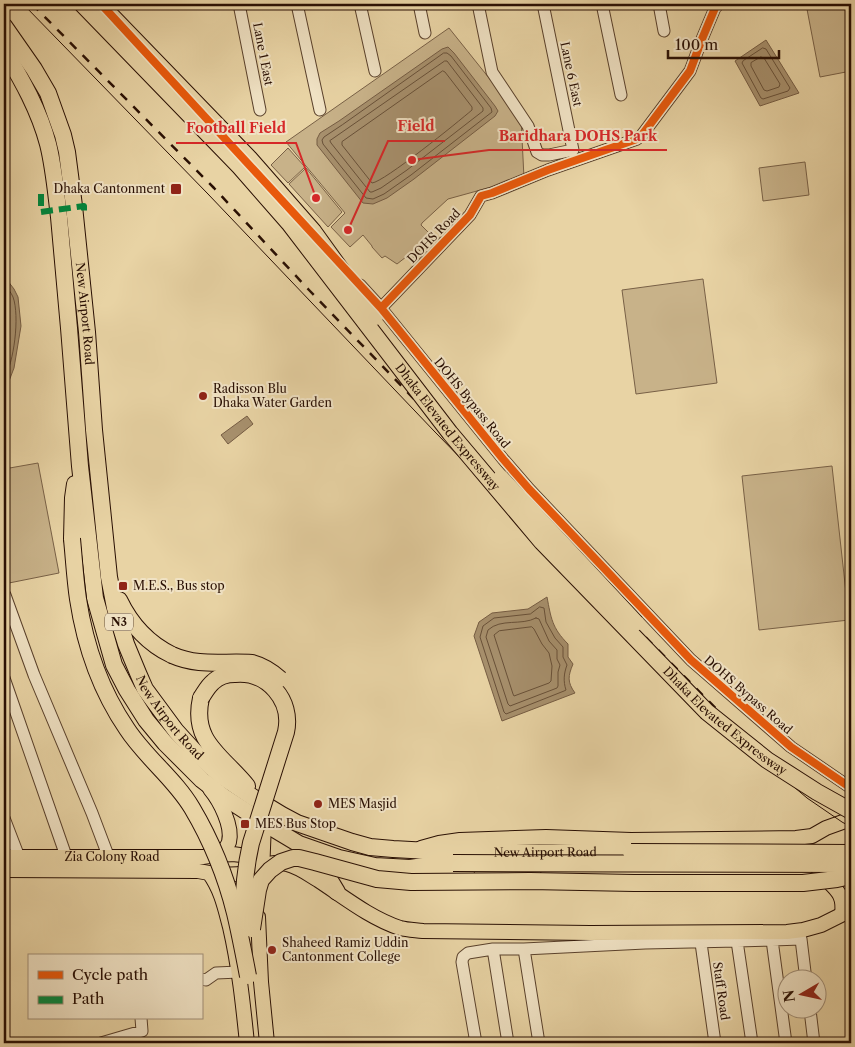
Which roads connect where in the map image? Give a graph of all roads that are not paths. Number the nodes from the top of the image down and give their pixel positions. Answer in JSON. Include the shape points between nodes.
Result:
{"nodes":[{"id":1,"x":82,"y":4,"type":"edge"},
{"id":2,"x":100,"y":4,"type":"edge"},
{"id":3,"x":239,"y":4,"type":"edge"},
{"id":4,"x":297,"y":4,"type":"edge"},
{"id":5,"x":360,"y":4,"type":"edge"},
{"id":6,"x":419,"y":4,"type":"edge"},
{"id":7,"x":478,"y":4,"type":"edge"},
{"id":8,"x":543,"y":4,"type":"edge"},
{"id":9,"x":602,"y":4,"type":"edge"},
{"id":10,"x":659,"y":4,"type":"edge"},
{"id":11,"x":720,"y":4,"type":"edge"},
{"id":12,"x":4,"y":26,"type":"edge"},
{"id":13,"x":664,"y":31,"type":"dead end"},
{"id":14,"x":425,"y":33,"type":"dead end"},
{"id":15,"x":4,"y":50,"type":"edge"},
{"id":16,"x":374,"y":71,"type":"dead end"},
{"id":17,"x":621,"y":94,"type":"dead end"},
{"id":18,"x":260,"y":110,"type":"dead end"},
{"id":19,"x":320,"y":110,"type":"dead end"},
{"id":20,"x":381,"y":308,"type":"junction"},
{"id":21,"x":86,"y":327,"type":"junction"},
{"id":22,"x":69,"y":328,"type":"junction"},
{"id":23,"x":80,"y":466,"type":"junction"},
{"id":24,"x":109,"y":578,"type":"junction"},
{"id":25,"x":5,"y":595,"type":"edge"},
{"id":26,"x":4,"y":678,"type":"edge"},
{"id":27,"x":202,"y":780,"type":"junction"},
{"id":28,"x":851,"y":788,"type":"edge"},
{"id":29,"x":254,"y":798,"type":"junction"},
{"id":30,"x":851,"y":799,"type":"edge"},
{"id":31,"x":851,"y":811,"type":"edge"},
{"id":32,"x":4,"y":818,"type":"edge"},
{"id":33,"x":851,"y":819,"type":"edge"},
{"id":34,"x":264,"y":822,"type":"junction"},
{"id":35,"x":742,"y":839,"type":"junction"},
{"id":36,"x":772,"y":839,"type":"junction"},
{"id":37,"x":813,"y":842,"type":"junction"},
{"id":38,"x":299,"y":844,"type":"junction"},
{"id":39,"x":413,"y":851,"type":"junction"},
{"id":40,"x":851,"y":851,"type":"edge"},
{"id":41,"x":219,"y":855,"type":"junction"},
{"id":42,"x":66,"y":856,"type":"junction"},
{"id":43,"x":4,"y":857,"type":"edge"},
{"id":44,"x":19,"y":857,"type":"junction"},
{"id":45,"x":109,"y":858,"type":"junction"},
{"id":46,"x":851,"y":864,"type":"edge"},
{"id":47,"x":264,"y":865,"type":"junction"},
{"id":48,"x":410,"y":868,"type":"junction"},
{"id":49,"x":4,"y":870,"type":"edge"},
{"id":50,"x":204,"y":872,"type":"junction"},
{"id":51,"x":746,"y":872,"type":"junction"},
{"id":52,"x":773,"y":872,"type":"junction"},
{"id":53,"x":820,"y":872,"type":"junction"},
{"id":54,"x":851,"y":876,"type":"edge"},
{"id":55,"x":337,"y":892,"type":"junction"},
{"id":56,"x":847,"y":912,"type":"edge"},
{"id":57,"x":252,"y":929,"type":"junction"},
{"id":58,"x":700,"y":943,"type":"junction"},
{"id":59,"x":494,"y":949,"type":"junction"},
{"id":60,"x":524,"y":949,"type":"junction"},
{"id":61,"x":805,"y":970,"type":"edge"},
{"id":62,"x":244,"y":974,"type":"junction"},
{"id":63,"x":742,"y":978,"type":"junction"},
{"id":64,"x":202,"y":979,"type":"edge"},
{"id":65,"x":778,"y":987,"type":"joint"},
{"id":66,"x":141,"y":1020,"type":"edge"},
{"id":67,"x":783,"y":1020,"type":"edge"},
{"id":68,"x":811,"y":1020,"type":"edge"},
{"id":69,"x":101,"y":1043,"type":"edge"},
{"id":70,"x":247,"y":1043,"type":"edge"},
{"id":71,"x":255,"y":1043,"type":"edge"},
{"id":72,"x":263,"y":1043,"type":"edge"},
{"id":73,"x":267,"y":1043,"type":"edge"},
{"id":74,"x":476,"y":1043,"type":"edge"},
{"id":75,"x":508,"y":1043,"type":"edge"},
{"id":76,"x":539,"y":1043,"type":"edge"},
{"id":77,"x":715,"y":1043,"type":"edge"},
{"id":78,"x":752,"y":1043,"type":"edge"},
{"id":79,"x":786,"y":1043,"type":"edge"},
{"id":80,"x":814,"y":1043,"type":"edge"}],
"edges":[{"from":1,"to":31,"type":"highway","name":"Dhaka Elevated Expressway","bridge":true,"via":[[240,167],[289,223],[450,433],[542,542],[707,712],[767,760]]},
{"from":2,"to":20,"type":"street","name":"DOHS Bypass Road"},
{"from":2,"to":30,"type":"highway","name":"Dhaka Elevated Expressway","bridge":true,"via":[[249,158],[313,232],[476,449],[665,655],[737,723],[803,772]]},
{"from":3,"to":18,"type":"street","name":"Lane 1 East"},
{"from":4,"to":19,"type":"street"},
{"from":5,"to":16,"type":"street"},
{"from":6,"to":14,"type":"street"},
{"from":7,"to":8,"type":"street","name":"Lane 6 East","via":[[492,72],[528,126],[538,152],[549,155],[573,150]]},
{"from":9,"to":17,"type":"street"},
{"from":10,"to":13,"type":"street"},
{"from":11,"to":20,"type":"street","name":"DOHS Road","via":[[715,8],[690,71],[642,135],[481,196],[470,215]]},
{"from":12,"to":21,"type":"highway","name":"New Airport Road","number":"N3","via":[[48,94],[63,135]]},
{"from":15,"to":22,"type":"highway","name":"New Airport Road","number":"N3","via":[[32,100],[48,144],[56,189]]},
{"from":20,"to":28,"type":"street","name":"DOHS Bypass Road","via":[[529,490],[691,660],[791,747]]},
{"from":21,"to":22,"type":"highway"},
{"from":21,"to":24,"type":"highway","name":"New Airport Road","number":"N3"},
{"from":22,"to":23,"type":"highway","name":"New Airport Road","number":"N3"},
{"from":23,"to":27,"type":"highway","name":"New Airport Road","number":"N3","via":[[95,598],[114,665],[146,720]]},
{"from":23,"to":62,"type":"highway","bridge":true,"via":[[72,498],[72,539],[79,606],[97,671],[128,730],[182,793],[211,843],[235,913]]},
{"from":24,"to":29,"type":"highway","name":"New Airport Road","number":"N3","via":[[120,628],[145,689],[196,752],[220,775]]},
{"from":24,"to":57,"type":"highway","bridge":true,"via":[[133,624],[155,646],[183,660],[260,665],[281,680],[290,692],[298,716],[296,735],[254,865],[250,895]]},
{"from":25,"to":45,"type":"street"},
{"from":26,"to":42,"type":"street"},
{"from":27,"to":34,"type":"highway","name":"New Airport Road","number":"N3"},
{"from":27,"to":41,"type":"main road","via":[[218,802],[229,830],[229,842]]},
{"from":29,"to":39,"type":"highway","name":"New Airport Road","number":"N3","via":[[297,823],[330,835],[370,846]]},
{"from":29,"to":62,"type":"highway","bridge":true,"via":[[202,733],[199,717],[201,698],[222,676],[243,673],[261,678],[281,698],[287,722],[251,843],[245,877]]},
{"from":32,"to":44,"type":"street"},
{"from":33,"to":37,"type":"main road","via":[[826,828]]},
{"from":34,"to":38,"type":"highway","name":"New Airport Road","number":"N3"},
{"from":34,"to":47,"type":"main road"},
{"from":35,"to":36,"type":"main road"},
{"from":35,"to":39,"type":"main road","via":[[460,840]]},
{"from":35,"to":51,"type":"main road","via":[[751,854],[752,864]]},
{"from":36,"to":37,"type":"main road"},
{"from":36,"to":52,"type":"main road","via":[[764,849],[764,860],[765,866]]},
{"from":37,"to":40,"type":"main road"},
{"from":37,"to":53,"type":"main road"},
{"from":38,"to":48,"type":"highway","name":"New Airport Road","number":"N3","via":[[359,863]]},
{"from":38,"to":55,"type":"highway","via":[[325,872]]},
{"from":39,"to":40,"type":"highway","name":"New Airport Road","number":"N3","bridge":true},
{"from":41,"to":45,"type":"main road","name":"Zia Colony Road"},
{"from":41,"to":47,"type":"main road","name":"Zia Colony Road","via":[[236,854]]},
{"from":42,"to":44,"type":"main road","name":"Zia Colony Road"},
{"from":42,"to":45,"type":"main road","name":"Zia Colony Road"},
{"from":43,"to":44,"type":"main road","name":"Zia Colony Road"},
{"from":46,"to":48,"type":"highway","name":"New Airport Road","number":"N3","bridge":true,"via":[[453,863]]},
{"from":47,"to":50,"type":"main road","name":"Zia Colony Road","via":[[228,875]]},
{"from":47,"to":55,"type":"main road","via":[[285,863],[295,866]]},
{"from":47,"to":73,"type":"main road","via":[[258,924]]},
{"from":48,"to":51,"type":"main road","via":[[468,874]]},
{"from":49,"to":50,"type":"main road","name":"Zia Colony Road"},
{"from":50,"to":62,"type":"main road","via":[[219,889]]},
{"from":51,"to":52,"type":"main road"},
{"from":52,"to":53,"type":"main road"},
{"from":53,"to":56,"type":"main road","via":[[838,892]]},
{"from":54,"to":57,"type":"highway","bridge":true,"via":[[803,883],[403,882],[377,879],[293,858],[281,862],[261,880]]},
{"from":55,"to":56,"type":"main road","via":[[388,923],[423,931],[787,932],[821,925]]},
{"from":57,"to":72,"type":"main road"},
{"from":58,"to":60,"type":"street"},
{"from":58,"to":63,"type":"street","via":[[737,941]]},
{"from":58,"to":77,"type":"street","name":"Staff Road"},
{"from":59,"to":60,"type":"street"},
{"from":59,"to":74,"type":"street","via":[[468,954],[462,962]]},
{"from":59,"to":75,"type":"street"},
{"from":60,"to":76,"type":"street"},
{"from":61,"to":65,"type":"street","via":[[800,939],[772,940]]},
{"from":62,"to":64,"type":"street","via":[[216,973]]},
{"from":62,"to":70,"type":"main road"},
{"from":62,"to":71,"type":"main road"},
{"from":63,"to":65,"type":"street","via":[[737,941],[772,940]]},
{"from":63,"to":78,"type":"street"},
{"from":66,"to":69,"type":"street","via":[[142,1031]]},
{"from":67,"to":79,"type":"street"},
{"from":68,"to":80,"type":"street"}]}
